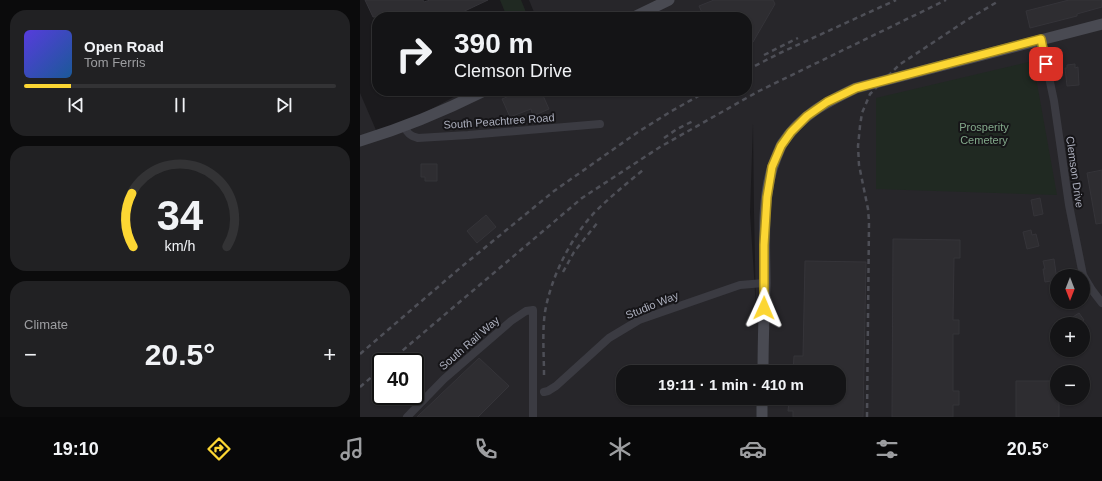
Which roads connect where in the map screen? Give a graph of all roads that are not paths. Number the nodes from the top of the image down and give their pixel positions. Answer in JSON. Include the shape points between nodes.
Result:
{"nodes":[{"id":1,"x":669,"y":0,"type":"edge"},
{"id":2,"x":644,"y":12,"type":"edge"},
{"id":3,"x":1102,"y":24,"type":"edge"},
{"id":4,"x":1041,"y":39,"type":"junction"},
{"id":5,"x":474,"y":96,"type":"edge"},
{"id":6,"x":600,"y":124,"type":"dead end"},
{"id":7,"x":404,"y":126,"type":"junction"},
{"id":8,"x":360,"y":141,"type":"edge"},
{"id":9,"x":765,"y":284,"type":"junction"},
{"id":10,"x":1102,"y":303,"type":"edge"},
{"id":11,"x":763,"y":365,"type":"edge"},
{"id":12,"x":544,"y":392,"type":"dead end"},
{"id":13,"x":762,"y":405,"type":"edge"},
{"id":14,"x":407,"y":417,"type":"edge"},
{"id":15,"x":533,"y":417,"type":"edge"},
{"id":16,"x":762,"y":417,"type":"edge"}],
"edges":[{"from":1,"to":2,"type":"street"},
{"from":3,"to":4,"type":"street"},
{"from":4,"to":9,"type":"street","via":[[856,88],[827,102],[807,116],[781,146],[772,167],[764,245]]},
{"from":4,"to":10,"type":"street","name":"Clemson Drive","via":[[1083,275]]},
{"from":5,"to":7,"type":"street"},
{"from":6,"to":7,"type":"street","name":"South Peachtree Road","via":[[418,138],[406,132]]},
{"from":7,"to":8,"type":"street"},
{"from":9,"to":11,"type":"street"},
{"from":9,"to":12,"type":"street","name":"Studio Way","via":[[740,285],[639,320],[609,338],[556,386]]},
{"from":13,"to":16,"type":"street"},
{"from":14,"to":15,"type":"street","name":"South Rail Way","via":[[444,379],[500,330],[524,312],[533,310]]}]}
